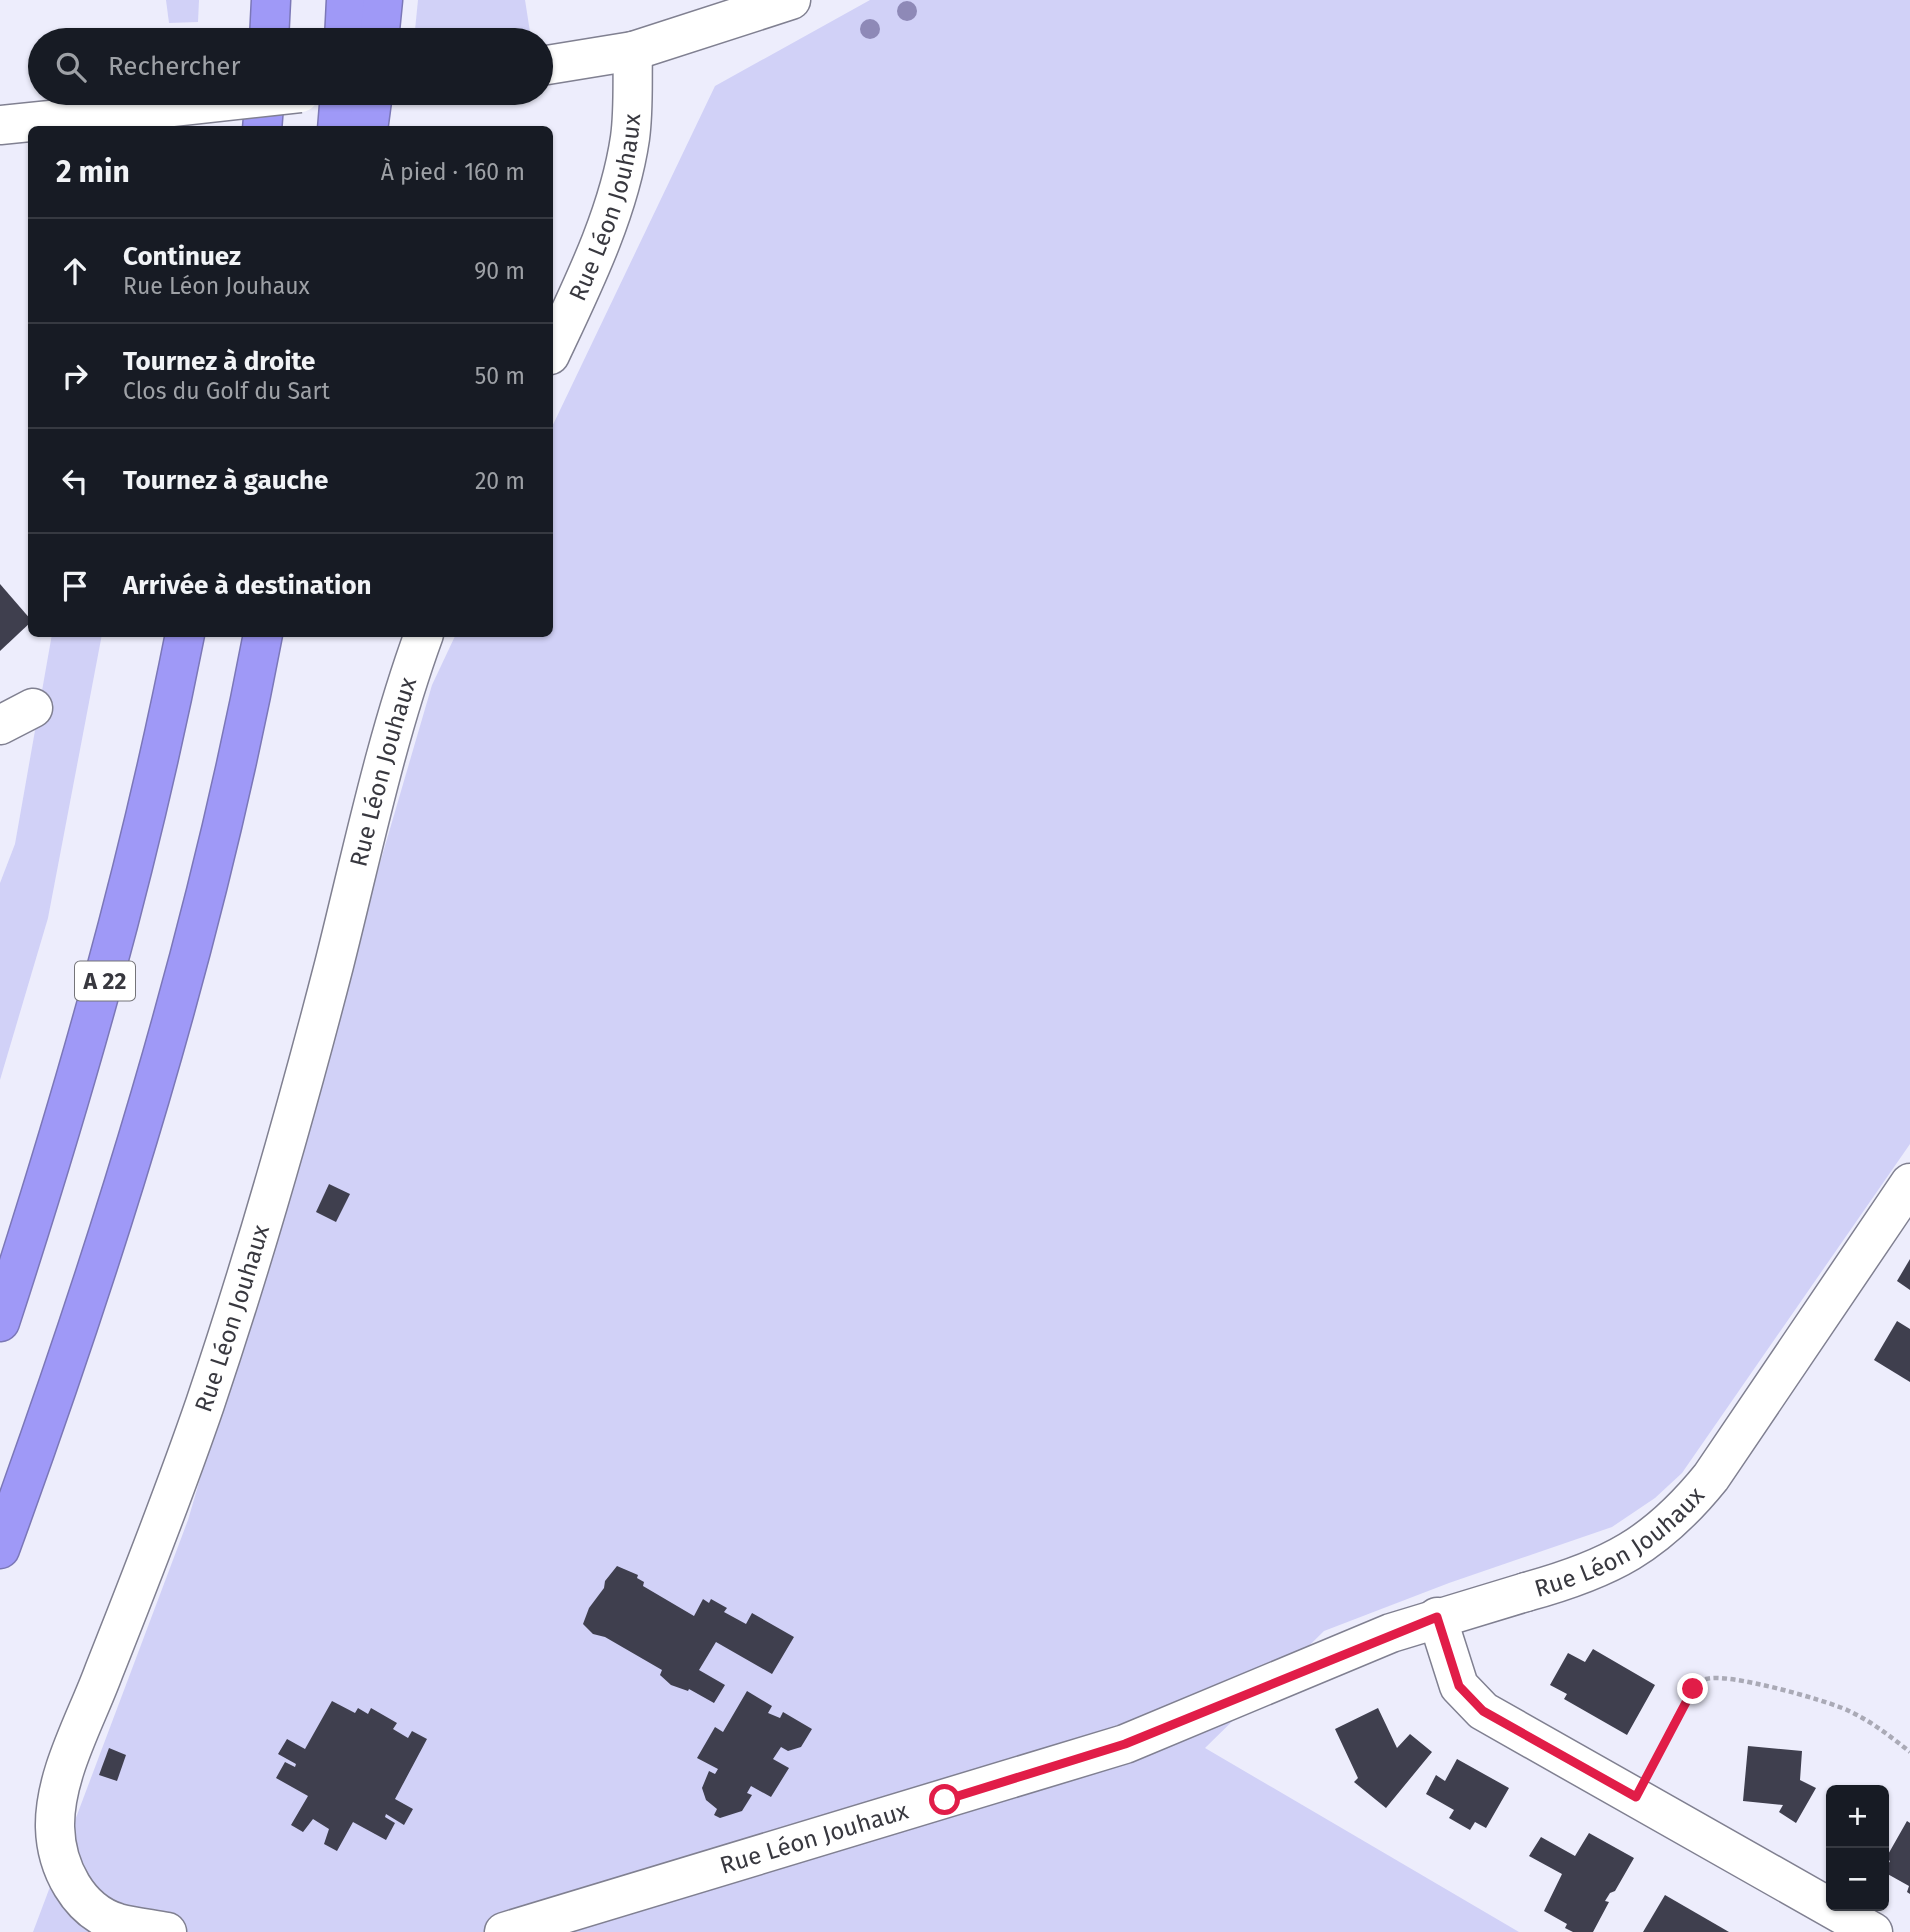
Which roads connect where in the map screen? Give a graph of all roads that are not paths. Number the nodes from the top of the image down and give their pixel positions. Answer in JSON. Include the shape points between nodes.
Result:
{"nodes":[{"id":1,"x":271,"y":0,"type":"edge"},
{"id":2,"x":346,"y":0,"type":"edge"},
{"id":3,"x":383,"y":0,"type":"edge"},
{"id":4,"x":791,"y":0,"type":"edge"},
{"id":5,"x":270,"y":28,"type":"edge"},
{"id":6,"x":345,"y":28,"type":"edge"},
{"id":7,"x":380,"y":28,"type":"edge"},
{"id":8,"x":633,"y":51,"type":"junction"},
{"id":9,"x":553,"y":64,"type":"edge"},
{"id":10,"x":191,"y":105,"type":"edge"},
{"id":11,"x":264,"y":105,"type":"edge"},
{"id":12,"x":339,"y":105,"type":"edge"},
{"id":13,"x":371,"y":105,"type":"edge"},
{"id":14,"x":0,"y":125,"type":"edge"},
{"id":15,"x":262,"y":126,"type":"edge"},
{"id":16,"x":337,"y":126,"type":"edge"},
{"id":17,"x":369,"y":126,"type":"edge"},
{"id":18,"x":553,"y":348,"type":"edge"},
{"id":19,"x":184,"y":637,"type":"edge"},
{"id":20,"x":262,"y":637,"type":"edge"},
{"id":21,"x":423,"y":637,"type":"edge"},
{"id":22,"x":33,"y":708,"type":"dead end"},
{"id":23,"x":0,"y":726,"type":"edge"},
{"id":24,"x":1910,"y":1183,"type":"edge"},
{"id":25,"x":0,"y":1322,"type":"edge"},
{"id":26,"x":0,"y":1549,"type":"edge"},
{"id":27,"x":1437,"y":1617,"type":"junction"},
{"id":28,"x":167,"y":1932,"type":"edge"},
{"id":29,"x":504,"y":1932,"type":"edge"},
{"id":30,"x":1873,"y":1932,"type":"edge"}],
"edges":[{"from":1,"to":5,"type":"highway"},
{"from":2,"to":6,"type":"highway"},
{"from":3,"to":7,"type":"highway"},
{"from":4,"to":8,"type":"street"},
{"from":8,"to":9,"type":"street"},
{"from":8,"to":18,"type":"street","name":"Rue Léon Jouhaux","via":[[625,167],[590,266]]},
{"from":10,"to":14,"type":"street","bridge":true},
{"from":11,"to":15,"type":"highway"},
{"from":12,"to":16,"type":"highway"},
{"from":13,"to":17,"type":"highway"},
{"from":19,"to":25,"type":"highway","number":"A 22","via":[[128,894],[67,1113]]},
{"from":20,"to":26,"type":"highway","via":[[225,815],[153,1088],[64,1373]]},
{"from":21,"to":28,"type":"street","name":"Rue Léon Jouhaux","via":[[393,732],[292,1123],[229,1331],[158,1534],[69,1762],[56,1809],[58,1850],[65,1875],[77,1893],[116,1922]]},
{"from":22,"to":23,"type":"street"},
{"from":24,"to":27,"type":"street","name":"Rue Léon Jouhaux","via":[[1711,1477],[1667,1526],[1612,1562],[1563,1582]]},
{"from":27,"to":29,"type":"street","name":"Rue Léon Jouhaux","via":[[1125,1744]]},
{"from":27,"to":30,"type":"street","via":[[1459,1686],[1483,1711]]}]}
